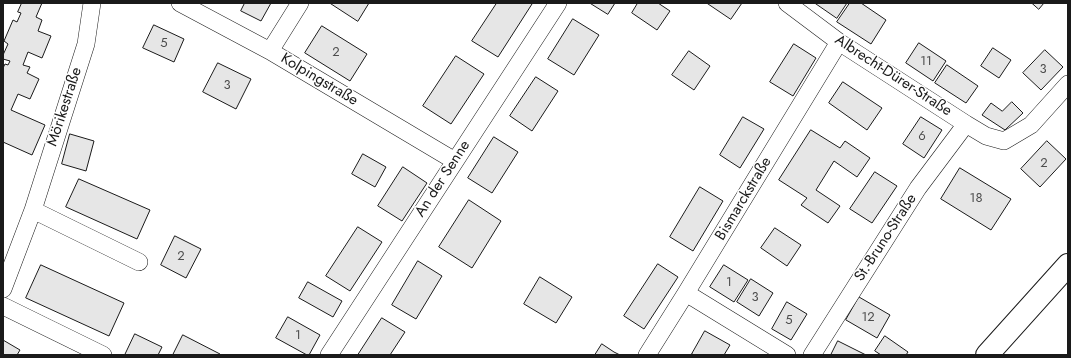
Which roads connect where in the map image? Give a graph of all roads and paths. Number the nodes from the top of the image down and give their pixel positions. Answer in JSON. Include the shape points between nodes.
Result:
{"nodes":[{"id":1,"x":92,"y":3,"type":"edge"},
{"id":2,"x":180,"y":3,"type":"edge"},
{"id":3,"x":300,"y":3,"type":"edge"},
{"id":4,"x":558,"y":3,"type":"edge"},
{"id":5,"x":787,"y":3,"type":"edge"},
{"id":6,"x":839,"y":42,"type":"junction"},
{"id":7,"x":270,"y":51,"type":"junction"},
{"id":8,"x":1068,"y":84,"type":"edge"},
{"id":9,"x":966,"y":124,"type":"junction"},
{"id":10,"x":455,"y":161,"type":"junction"},
{"id":11,"x":33,"y":210,"type":"junction"},
{"id":12,"x":139,"y":262,"type":"dead end"},
{"id":13,"x":1068,"y":265,"type":"edge"},
{"id":14,"x":3,"y":289,"type":"edge"},
{"id":15,"x":686,"y":294,"type":"junction"},
{"id":16,"x":3,"y":306,"type":"edge"},
{"id":17,"x":103,"y":355,"type":"edge"},
{"id":18,"x":329,"y":355,"type":"edge"},
{"id":19,"x":647,"y":355,"type":"edge"},
{"id":20,"x":787,"y":355,"type":"edge"},
{"id":21,"x":812,"y":355,"type":"edge"},
{"id":22,"x":987,"y":355,"type":"edge"}],
"edges":[{"from":1,"to":11,"type":"street","name":"Mörikestraße","via":[[86,44]]},
{"from":2,"to":7,"type":"street","name":"Kolpingstraße"},
{"from":3,"to":7,"type":"street"},
{"from":4,"to":10,"type":"street","name":"An der Senne"},
{"from":5,"to":6,"type":"street","name":"Albrecht-Dürer-Straße"},
{"from":6,"to":9,"type":"street","name":"Albrecht-Dürer-Straße"},
{"from":6,"to":15,"type":"street","name":"Bismarckstraße"},
{"from":7,"to":10,"type":"street","name":"Kolpingstraße"},
{"from":8,"to":9,"type":"street","name":"Albrecht-Dürer-Straße","via":[[1031,126],[1004,141],[986,136]]},
{"from":9,"to":21,"type":"street","name":"St.-Bruno-Straße","via":[[918,188]]},
{"from":10,"to":18,"type":"street","name":"An der Senne"},
{"from":11,"to":12,"type":"street"},
{"from":11,"to":14,"type":"street","name":"Mörikestraße"},
{"from":13,"to":22,"type":"street"},
{"from":15,"to":19,"type":"street","name":"Bismarckstraße"},
{"from":15,"to":20,"type":"street"},
{"from":16,"to":17,"type":"street"}]}
